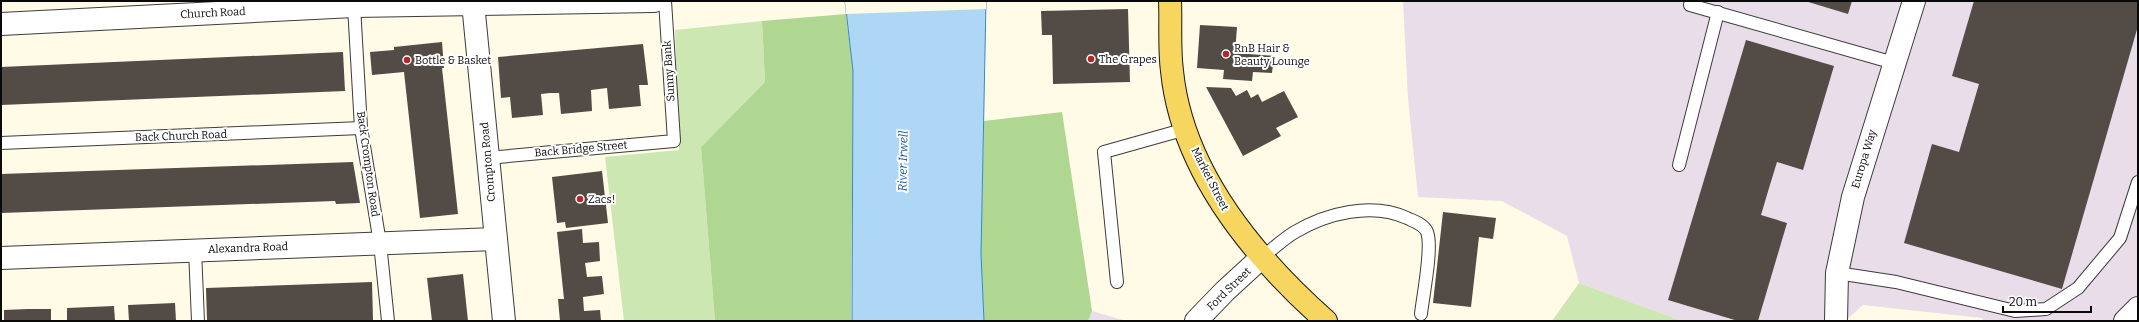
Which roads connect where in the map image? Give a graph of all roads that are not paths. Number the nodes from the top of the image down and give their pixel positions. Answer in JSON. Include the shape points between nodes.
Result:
{"nodes":[{"id":1,"x":628,"y":1,"type":"edge"},
{"id":2,"x":654,"y":1,"type":"edge"},
{"id":3,"x":665,"y":1,"type":"edge"},
{"id":4,"x":1170,"y":1,"type":"edge"},
{"id":5,"x":1914,"y":1,"type":"edge"},
{"id":6,"x":473,"y":3,"type":"junction"},
{"id":7,"x":354,"y":6,"type":"junction"},
{"id":8,"x":1690,"y":6,"type":"dead end"},
{"id":9,"x":1718,"y":12,"type":"junction"},
{"id":10,"x":1,"y":24,"type":"edge"},
{"id":11,"x":1894,"y":63,"type":"junction"},
{"id":12,"x":361,"y":128,"type":"junction"},
{"id":13,"x":1186,"y":129,"type":"junction"},
{"id":14,"x":674,"y":141,"type":"joint"},
{"id":15,"x":1,"y":143,"type":"edge"},
{"id":16,"x":487,"y":158,"type":"junction"},
{"id":17,"x":1679,"y":165,"type":"dead end"},
{"id":18,"x":2138,"y":182,"type":"edge"},
{"id":19,"x":495,"y":239,"type":"junction"},
{"id":20,"x":380,"y":243,"type":"junction"},
{"id":21,"x":195,"y":250,"type":"junction"},
{"id":22,"x":1,"y":258,"type":"edge"},
{"id":23,"x":1261,"y":258,"type":"junction"},
{"id":24,"x":1837,"y":273,"type":"junction"},
{"id":25,"x":1117,"y":282,"type":"dead end"},
{"id":26,"x":2138,"y":308,"type":"edge"},
{"id":27,"x":1420,"y":314,"type":"dead end"},
{"id":28,"x":198,"y":321,"type":"edge"},
{"id":29,"x":388,"y":321,"type":"edge"},
{"id":30,"x":504,"y":321,"type":"edge"},
{"id":31,"x":1196,"y":321,"type":"edge"},
{"id":32,"x":1326,"y":321,"type":"edge"},
{"id":33,"x":1836,"y":321,"type":"edge"},
{"id":34,"x":2126,"y":321,"type":"edge"}],
"edges":[{"from":1,"to":2,"type":"street","name":"Church Road"},
{"from":1,"to":6,"type":"street","name":"Church Road"},
{"from":3,"to":14,"type":"lane","name":"Sunny Bank"},
{"from":4,"to":13,"type":"main road","name":"Market Street","via":[[1172,71]]},
{"from":5,"to":11,"type":"street","name":"Europa Way"},
{"from":6,"to":7,"type":"street","name":"Church Road"},
{"from":6,"to":16,"type":"street","name":"Crompton Road"},
{"from":7,"to":10,"type":"street","name":"Church Road"},
{"from":7,"to":12,"type":"lane","name":"Back Crompton Road"},
{"from":8,"to":9,"type":"lane"},
{"from":9,"to":11,"type":"lane"},
{"from":9,"to":17,"type":"lane"},
{"from":11,"to":24,"type":"street","name":"Europa Way","via":[[1853,197]]},
{"from":12,"to":15,"type":"lane","name":"Back Church Road"},
{"from":12,"to":20,"type":"lane","name":"Back Crompton Road"},
{"from":13,"to":23,"type":"main road","name":"Market Street","via":[[1214,190],[1232,220]]},
{"from":13,"to":25,"type":"lane","via":[[1104,152]]},
{"from":14,"to":16,"type":"lane","name":"Back Bridge Street"},
{"from":16,"to":19,"type":"street","name":"Crompton Road"},
{"from":18,"to":24,"type":"lane","via":[[2120,238],[2078,288],[2046,309],[2015,311],[1896,282]]},
{"from":19,"to":20,"type":"street","name":"Alexandra Road"},
{"from":19,"to":30,"type":"street","name":"Crompton Road"},
{"from":20,"to":21,"type":"street","name":"Alexandra Road"},
{"from":20,"to":29,"type":"lane","name":"Back Crompton Road"},
{"from":21,"to":22,"type":"street","name":"Alexandra Road"},
{"from":21,"to":28,"type":"lane"},
{"from":23,"to":27,"type":"lane","via":[[1295,232],[1328,218],[1365,210],[1397,214],[1420,224],[1426,230],[1429,244]]},
{"from":23,"to":31,"type":"street","name":"Ford Street"},
{"from":23,"to":32,"type":"main road","name":"Market Street"},
{"from":24,"to":33,"type":"street","name":"Europa Way"},
{"from":26,"to":34,"type":"street"}]}
